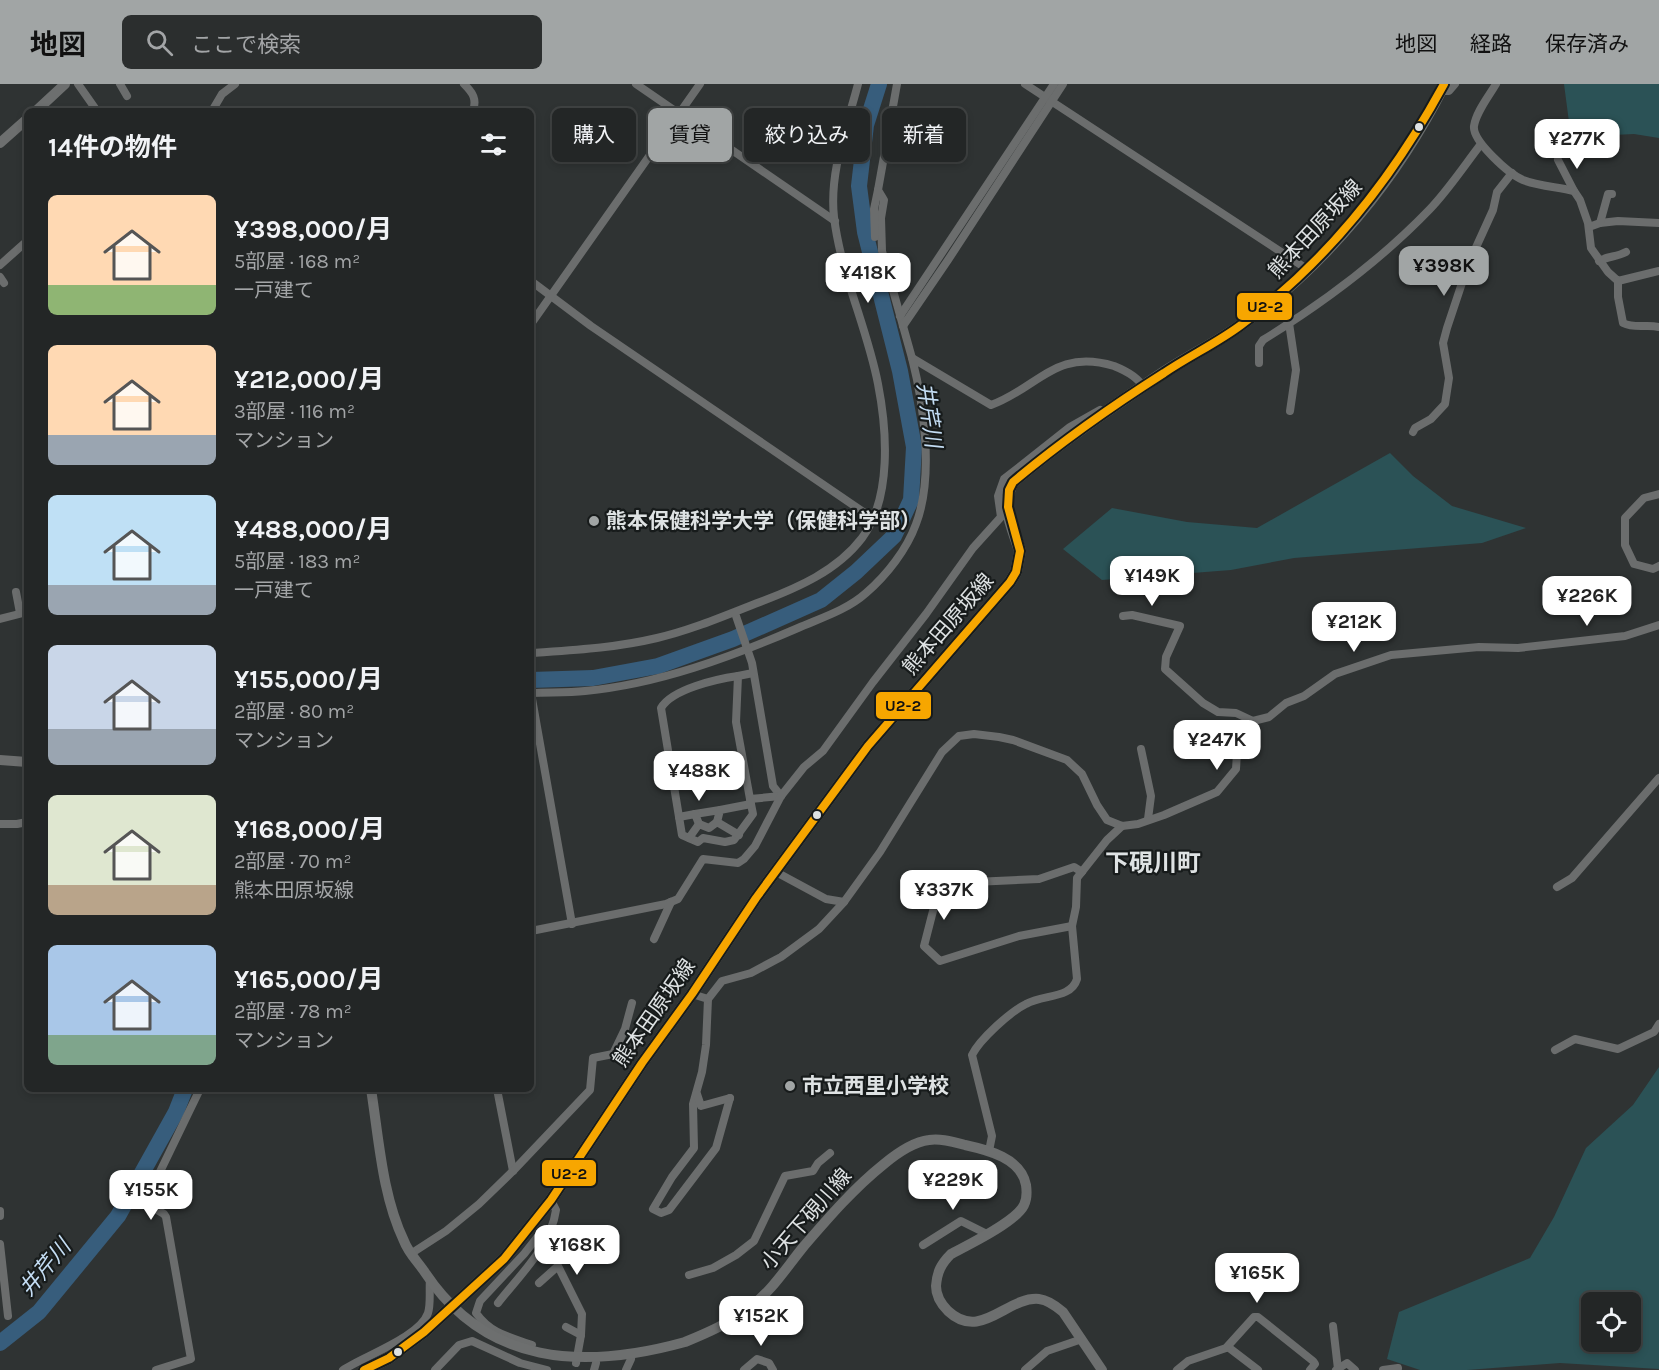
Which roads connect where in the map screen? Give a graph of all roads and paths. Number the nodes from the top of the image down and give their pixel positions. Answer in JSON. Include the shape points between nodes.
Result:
{"nodes":[{"id":1,"x":65,"y":84,"type":"edge"},
{"id":2,"x":78,"y":84,"type":"edge"},
{"id":3,"x":120,"y":84,"type":"edge"},
{"id":4,"x":235,"y":84,"type":"edge"},
{"id":5,"x":464,"y":84,"type":"edge"},
{"id":6,"x":636,"y":84,"type":"edge"},
{"id":7,"x":699,"y":84,"type":"edge"},
{"id":8,"x":858,"y":84,"type":"edge"},
{"id":9,"x":897,"y":84,"type":"edge"},
{"id":10,"x":1025,"y":84,"type":"edge"},
{"id":11,"x":1054,"y":84,"type":"edge"},
{"id":12,"x":1063,"y":84,"type":"edge"},
{"id":13,"x":1455,"y":84,"type":"edge"},
{"id":14,"x":1496,"y":84,"type":"edge"},
{"id":15,"x":1442,"y":88,"type":"edge"},
{"id":16,"x":127,"y":96,"type":"dead end"},
{"id":17,"x":1049,"y":99,"type":"junction"},
{"id":18,"x":39,"y":108,"type":"edge"},
{"id":19,"x":95,"y":108,"type":"edge"},
{"id":20,"x":214,"y":108,"type":"edge"},
{"id":21,"x":474,"y":108,"type":"edge"},
{"id":22,"x":674,"y":108,"type":"edge"},
{"id":23,"x":683,"y":108,"type":"edge"},
{"id":24,"x":24,"y":121,"type":"edge"},
{"id":25,"x":1,"y":139,"type":"edge"},
{"id":26,"x":1481,"y":144,"type":"junction"},
{"id":27,"x":732,"y":151,"type":"edge"},
{"id":28,"x":648,"y":158,"type":"edge"},
{"id":29,"x":1558,"y":160,"type":"dead end"},
{"id":30,"x":1512,"y":173,"type":"junction"},
{"id":31,"x":878,"y":190,"type":"junction"},
{"id":32,"x":1574,"y":190,"type":"junction"},
{"id":33,"x":1612,"y":194,"type":"dead end"},
{"id":34,"x":835,"y":221,"type":"junction"},
{"id":35,"x":1600,"y":223,"type":"junction"},
{"id":36,"x":1659,"y":223,"type":"edge"},
{"id":37,"x":1588,"y":227,"type":"junction"},
{"id":38,"x":875,"y":237,"type":"dead end"},
{"id":39,"x":24,"y":244,"type":"edge"},
{"id":40,"x":1626,"y":252,"type":"dead end"},
{"id":41,"x":1599,"y":261,"type":"junction"},
{"id":42,"x":0,"y":265,"type":"edge"},
{"id":43,"x":1307,"y":270,"type":"junction"},
{"id":44,"x":1659,"y":271,"type":"edge"},
{"id":45,"x":1618,"y":281,"type":"junction"},
{"id":46,"x":534,"y":283,"type":"edge"},
{"id":47,"x":551,"y":296,"type":"junction"},
{"id":48,"x":900,"y":316,"type":"junction"},
{"id":49,"x":534,"y":320,"type":"edge"},
{"id":50,"x":1289,"y":323,"type":"junction"},
{"id":51,"x":903,"y":326,"type":"junction"},
{"id":52,"x":1659,"y":327,"type":"edge"},
{"id":53,"x":912,"y":358,"type":"junction"},
{"id":54,"x":1259,"y":363,"type":"dead end"},
{"id":55,"x":1141,"y":384,"type":"junction"},
{"id":56,"x":1290,"y":411,"type":"dead end"},
{"id":57,"x":1413,"y":432,"type":"dead end"},
{"id":58,"x":1659,"y":494,"type":"edge"},
{"id":59,"x":875,"y":520,"type":"junction"},
{"id":60,"x":1659,"y":566,"type":"edge"},
{"id":61,"x":16,"y":592,"type":"dead end"},
{"id":62,"x":24,"y":613,"type":"edge"},
{"id":63,"x":1123,"y":616,"type":"dead end"},
{"id":64,"x":736,"y":617,"type":"dead end"},
{"id":65,"x":0,"y":619,"type":"edge"},
{"id":66,"x":1659,"y":626,"type":"edge"},
{"id":67,"x":747,"y":647,"type":"junction"},
{"id":68,"x":534,"y":653,"type":"edge"},
{"id":69,"x":753,"y":673,"type":"junction"},
{"id":70,"x":738,"y":676,"type":"junction"},
{"id":71,"x":534,"y":693,"type":"edge"},
{"id":72,"x":534,"y":710,"type":"edge"},
{"id":73,"x":1253,"y":721,"type":"junction"},
{"id":74,"x":1141,"y":749,"type":"dead end"},
{"id":75,"x":0,"y":760,"type":"edge"},
{"id":76,"x":24,"y":762,"type":"edge"},
{"id":77,"x":1659,"y":778,"type":"edge"},
{"id":78,"x":780,"y":796,"type":"junction"},
{"id":79,"x":750,"y":802,"type":"junction"},
{"id":80,"x":720,"y":810,"type":"junction"},
{"id":81,"x":695,"y":814,"type":"junction"},
{"id":82,"x":679,"y":817,"type":"junction"},
{"id":83,"x":1148,"y":819,"type":"junction"},
{"id":84,"x":717,"y":822,"type":"junction"},
{"id":85,"x":24,"y":823,"type":"edge"},
{"id":86,"x":0,"y":824,"type":"edge"},
{"id":87,"x":699,"y":825,"type":"junction"},
{"id":88,"x":1122,"y":826,"type":"junction"},
{"id":89,"x":738,"y":835,"type":"junction"},
{"id":90,"x":688,"y":838,"type":"junction"},
{"id":91,"x":776,"y":872,"type":"junction"},
{"id":92,"x":1082,"y":872,"type":"junction"},
{"id":93,"x":1557,"y":887,"type":"dead end"},
{"id":94,"x":671,"y":902,"type":"junction"},
{"id":95,"x":844,"y":902,"type":"junction"},
{"id":96,"x":572,"y":924,"type":"junction"},
{"id":97,"x":1072,"y":926,"type":"junction"},
{"id":98,"x":534,"y":930,"type":"edge"},
{"id":99,"x":654,"y":939,"type":"dead end"},
{"id":100,"x":692,"y":994,"type":"junction"},
{"id":101,"x":708,"y":999,"type":"junction"},
{"id":102,"x":632,"y":1003,"type":"dead end"},
{"id":103,"x":1659,"y":1024,"type":"edge"},
{"id":104,"x":1555,"y":1050,"type":"dead end"},
{"id":105,"x":199,"y":1092,"type":"edge"},
{"id":106,"x":371,"y":1092,"type":"edge"},
{"id":107,"x":498,"y":1092,"type":"edge"},
{"id":108,"x":696,"y":1092,"type":"junction"},
{"id":109,"x":989,"y":1151,"type":"junction"},
{"id":110,"x":830,"y":1153,"type":"dead end"},
{"id":111,"x":513,"y":1171,"type":"junction"},
{"id":112,"x":551,"y":1200,"type":"junction"},
{"id":113,"x":0,"y":1210,"type":"edge"},
{"id":114,"x":0,"y":1216,"type":"edge"},
{"id":115,"x":987,"y":1234,"type":"junction"},
{"id":116,"x":547,"y":1237,"type":"junction"},
{"id":117,"x":0,"y":1244,"type":"edge"},
{"id":118,"x":923,"y":1245,"type":"dead end"},
{"id":119,"x":412,"y":1253,"type":"junction"},
{"id":120,"x":689,"y":1275,"type":"dead end"},
{"id":121,"x":430,"y":1280,"type":"junction"},
{"id":122,"x":539,"y":1283,"type":"dead end"},
{"id":123,"x":498,"y":1303,"type":"dead end"},
{"id":124,"x":451,"y":1307,"type":"junction"},
{"id":125,"x":8,"y":1316,"type":"dead end"},
{"id":126,"x":1333,"y":1326,"type":"dead end"},
{"id":127,"x":566,"y":1327,"type":"dead end"},
{"id":128,"x":581,"y":1335,"type":"junction"},
{"id":129,"x":1082,"y":1339,"type":"junction"},
{"id":130,"x":1228,"y":1347,"type":"junction"},
{"id":131,"x":631,"y":1359,"type":"junction"},
{"id":132,"x":577,"y":1360,"type":"junction"},
{"id":133,"x":595,"y":1366,"type":"edge"},
{"id":134,"x":1398,"y":1368,"type":"dead end"},
{"id":135,"x":1180,"y":1369,"type":"edge"},
{"id":136,"x":156,"y":1370,"type":"edge"},
{"id":137,"x":343,"y":1370,"type":"edge"},
{"id":138,"x":364,"y":1370,"type":"edge"},
{"id":139,"x":435,"y":1370,"type":"edge"},
{"id":140,"x":547,"y":1370,"type":"edge"},
{"id":141,"x":626,"y":1370,"type":"edge"},
{"id":142,"x":744,"y":1370,"type":"edge"},
{"id":143,"x":773,"y":1370,"type":"edge"},
{"id":144,"x":1025,"y":1370,"type":"edge"},
{"id":145,"x":1102,"y":1370,"type":"edge"},
{"id":146,"x":1258,"y":1370,"type":"edge"},
{"id":147,"x":1310,"y":1370,"type":"edge"},
{"id":148,"x":1337,"y":1370,"type":"edge"},
{"id":149,"x":1355,"y":1370,"type":"edge"},
{"id":150,"x":1383,"y":1370,"type":"edge"}],
"edges":[{"from":1,"to":18,"type":"main road"},
{"from":2,"to":19,"type":"street"},
{"from":3,"to":16,"type":"street"},
{"from":4,"to":20,"type":"street","via":[[222,94]]},
{"from":5,"to":21,"type":"street","via":[[473,94]]},
{"from":6,"to":22,"type":"street"},
{"from":7,"to":23,"type":"street"},
{"from":8,"to":34,"type":"street","via":[[835,179]]},
{"from":9,"to":31,"type":"street"},
{"from":10,"to":17,"type":"street"},
{"from":11,"to":17,"type":"street"},
{"from":12,"to":17,"type":"street"},
{"from":13,"to":15,"type":"street","via":[[1449,91]]},
{"from":14,"to":26,"type":"street","via":[[1474,125]]},
{"from":15,"to":43,"type":"main road","name":"熊本田原坂線","via":[[1386,181]]},
{"from":17,"to":43,"type":"street"},
{"from":17,"to":48,"type":"street"},
{"from":17,"to":51,"type":"street"},
{"from":24,"to":25,"type":"main road"},
{"from":26,"to":30,"type":"street"},
{"from":26,"to":50,"type":"street","via":[[1423,216],[1348,283]]},
{"from":27,"to":34,"type":"street"},
{"from":28,"to":47,"type":"street"},
{"from":29,"to":32,"type":"street"},
{"from":30,"to":32,"type":"street","via":[[1524,180]]},
{"from":30,"to":57,"type":"street","via":[[1497,192],[1447,328],[1443,343],[1449,378],[1445,404]]},
{"from":31,"to":38,"type":"street"},
{"from":31,"to":48,"type":"street","via":[[884,200],[882,251]]},
{"from":32,"to":37,"type":"street"},
{"from":33,"to":35,"type":"street","via":[[1608,194]]},
{"from":34,"to":59,"type":"street","via":[[839,253],[878,383],[886,459]]},
{"from":35,"to":36,"type":"street"},
{"from":35,"to":37,"type":"street"},
{"from":37,"to":41,"type":"street","via":[[1591,248]]},
{"from":39,"to":42,"type":"street"},
{"from":40,"to":41,"type":"street"},
{"from":41,"to":45,"type":"street"},
{"from":43,"to":55,"type":"main road","name":"熊本田原坂線","via":[[1239,326]]},
{"from":44,"to":45,"type":"street"},
{"from":45,"to":52,"type":"street","via":[[1623,323],[1630,327]]},
{"from":46,"to":47,"type":"street"},
{"from":47,"to":49,"type":"street"},
{"from":47,"to":59,"type":"street"},
{"from":48,"to":51,"type":"street"},
{"from":50,"to":54,"type":"street","via":[[1263,340]]},
{"from":50,"to":56,"type":"street","via":[[1296,370]]},
{"from":51,"to":53,"type":"street"},
{"from":53,"to":55,"type":"street","via":[[991,405],[1050,369],[1082,360],[1119,368]]},
{"from":53,"to":67,"type":"street","via":[[924,424],[926,462],[917,522],[908,542],[890,568],[852,603]]},
{"from":55,"to":78,"type":"street","via":[[1070,427],[1004,479],[998,496],[1001,517],[973,548],[823,751]]},
{"from":55,"to":91,"type":"main road","name":"熊本田原坂線","via":[[1013,482],[1007,491],[1007,510],[1020,550],[1010,582],[868,746]]},
{"from":58,"to":60,"type":"street","via":[[1644,498],[1625,518],[1625,545],[1634,564],[1653,569]]},
{"from":59,"to":68,"type":"street","via":[[845,557],[790,591],[658,638],[607,648]]},
{"from":61,"to":62,"type":"street"},
{"from":62,"to":65,"type":"street"},
{"from":63,"to":73,"type":"street","via":[[1180,626],[1166,657],[1165,669],[1203,703]]},
{"from":64,"to":67,"type":"street"},
{"from":66,"to":73,"type":"street","via":[[1625,636],[1518,648],[1479,647],[1391,655],[1335,674],[1269,717]]},
{"from":67,"to":69,"type":"street"},
{"from":67,"to":71,"type":"street","via":[[670,675],[632,684]]},
{"from":69,"to":70,"type":"street"},
{"from":69,"to":78,"type":"street","via":[[773,786]]},
{"from":70,"to":79,"type":"street","via":[[736,722]]},
{"from":70,"to":82,"type":"street","via":[[714,680],[666,700],[661,708]]},
{"from":72,"to":96,"type":"street"},
{"from":73,"to":83,"type":"street","via":[[1237,753],[1236,769],[1217,792]]},
{"from":74,"to":83,"type":"street","via":[[1151,796]]},
{"from":75,"to":76,"type":"main road"},
{"from":77,"to":93,"type":"street","via":[[1572,878]]},
{"from":78,"to":79,"type":"street"},
{"from":78,"to":94,"type":"street","via":[[755,846],[744,859],[738,863],[703,859],[678,899]]},
{"from":79,"to":80,"type":"street"},
{"from":79,"to":89,"type":"street","via":[[753,814]]},
{"from":80,"to":81,"type":"street"},
{"from":80,"to":84,"type":"street"},
{"from":81,"to":82,"type":"street"},
{"from":81,"to":87,"type":"street"},
{"from":82,"to":90,"type":"street","via":[[682,835]]},
{"from":83,"to":88,"type":"street"},
{"from":84,"to":87,"type":"street","via":[[709,828]]},
{"from":84,"to":89,"type":"street"},
{"from":85,"to":86,"type":"street"},
{"from":87,"to":90,"type":"street"},
{"from":88,"to":92,"type":"street"},
{"from":88,"to":95,"type":"street","via":[[1107,820],[1082,774],[1067,760],[1013,740],[974,734],[958,736],[942,752]]},
{"from":89,"to":90,"type":"street","via":[[725,842]]},
{"from":91,"to":95,"type":"street","via":[[826,899]]},
{"from":91,"to":100,"type":"main road","name":"熊本田原坂線"},
{"from":92,"to":97,"type":"street","via":[[1077,878]]},
{"from":92,"to":97,"type":"street","via":[[1074,867],[1039,879],[974,882],[963,876],[942,876],[924,946],[940,961],[1019,936]]},
{"from":94,"to":96,"type":"street"},
{"from":94,"to":99,"type":"street"},
{"from":95,"to":101,"type":"street","via":[[819,929],[781,957],[751,973],[722,981]]},
{"from":96,"to":98,"type":"street"},
{"from":97,"to":109,"type":"street","via":[[1075,987],[1024,1004],[986,1036],[972,1055],[992,1136]]},
{"from":100,"to":101,"type":"street"},
{"from":100,"to":112,"type":"main road","name":"熊本田原坂線"},
{"from":101,"to":108,"type":"street","via":[[706,1045]]},
{"from":102,"to":111,"type":"street","via":[[626,1029],[613,1054],[592,1058],[590,1090]]},
{"from":103,"to":104,"type":"street","via":[[1654,1032],[1618,1049],[1575,1039]]},
{"from":105,"to":136,"type":"street","via":[[147,1204],[166,1217],[191,1359]]},
{"from":106,"to":119,"type":"main road","name":"小天下硯川線","via":[[388,1194],[395,1221]]},
{"from":107,"to":111,"type":"street"},
{"from":108,"to":108,"type":"street","via":[[701,1106],[730,1098],[716,1148],[669,1210],[660,1213],[653,1209],[656,1203],[694,1149]]},
{"from":109,"to":115,"type":"main road","name":"小天下硯川線","via":[[1015,1164],[1027,1193],[1023,1207],[1013,1218]]},
{"from":109,"to":131,"type":"main road","name":"小天下硯川線","via":[[946,1140],[927,1140],[899,1152],[848,1197],[770,1290],[749,1308],[699,1336]]},
{"from":110,"to":120,"type":"street","via":[[813,1171],[786,1176],[754,1241],[713,1268]]},
{"from":111,"to":119,"type":"street","via":[[446,1231]]},
{"from":112,"to":116,"type":"street","via":[[556,1210]]},
{"from":112,"to":124,"type":"main road","name":"熊本田原坂線","via":[[504,1259]]},
{"from":113,"to":114,"type":"street"},
{"from":115,"to":118,"type":"street","via":[[961,1221]]},
{"from":115,"to":129,"type":"main road","name":"小天下硯川線","via":[[943,1261],[936,1292],[941,1304],[964,1321],[979,1321],[1024,1301],[1039,1299],[1063,1312]]},
{"from":116,"to":123,"type":"street"},
{"from":116,"to":132,"type":"street","via":[[539,1235],[480,1301],[476,1313],[485,1325],[498,1332]]},
{"from":117,"to":125,"type":"street"},
{"from":119,"to":121,"type":"main road","name":"小天下硯川線"},
{"from":121,"to":124,"type":"main road","name":"小天下硯川線"},
{"from":121,"to":137,"type":"street","via":[[428,1313],[420,1326]]},
{"from":122,"to":128,"type":"street","via":[[558,1266],[582,1314]]},
{"from":124,"to":132,"type":"main road","name":"小天下硯川線","via":[[479,1330],[519,1350],[546,1359]]},
{"from":124,"to":138,"type":"main road","name":"熊本田原坂線","via":[[389,1358]]},
{"from":126,"to":148,"type":"street"},
{"from":127,"to":128,"type":"street"},
{"from":128,"to":132,"type":"street"},
{"from":129,"to":144,"type":"street","via":[[1047,1351]]},
{"from":129,"to":145,"type":"main road","name":"小天下硯川線"},
{"from":130,"to":135,"type":"street","via":[[1188,1361]]},
{"from":130,"to":146,"type":"street"},
{"from":130,"to":147,"type":"street","via":[[1258,1317],[1313,1361]]},
{"from":131,"to":133,"type":"main road","name":"小天下硯川線"},
{"from":131,"to":141,"type":"street"},
{"from":132,"to":133,"type":"main road","name":"小天下硯川線"},
{"from":134,"to":150,"type":"street"},
{"from":139,"to":140,"type":"street","via":[[459,1345],[472,1341],[520,1363]]},
{"from":142,"to":143,"type":"street","via":[[757,1359],[769,1363]]},
{"from":148,"to":149,"type":"street","via":[[1347,1363]]}]}
